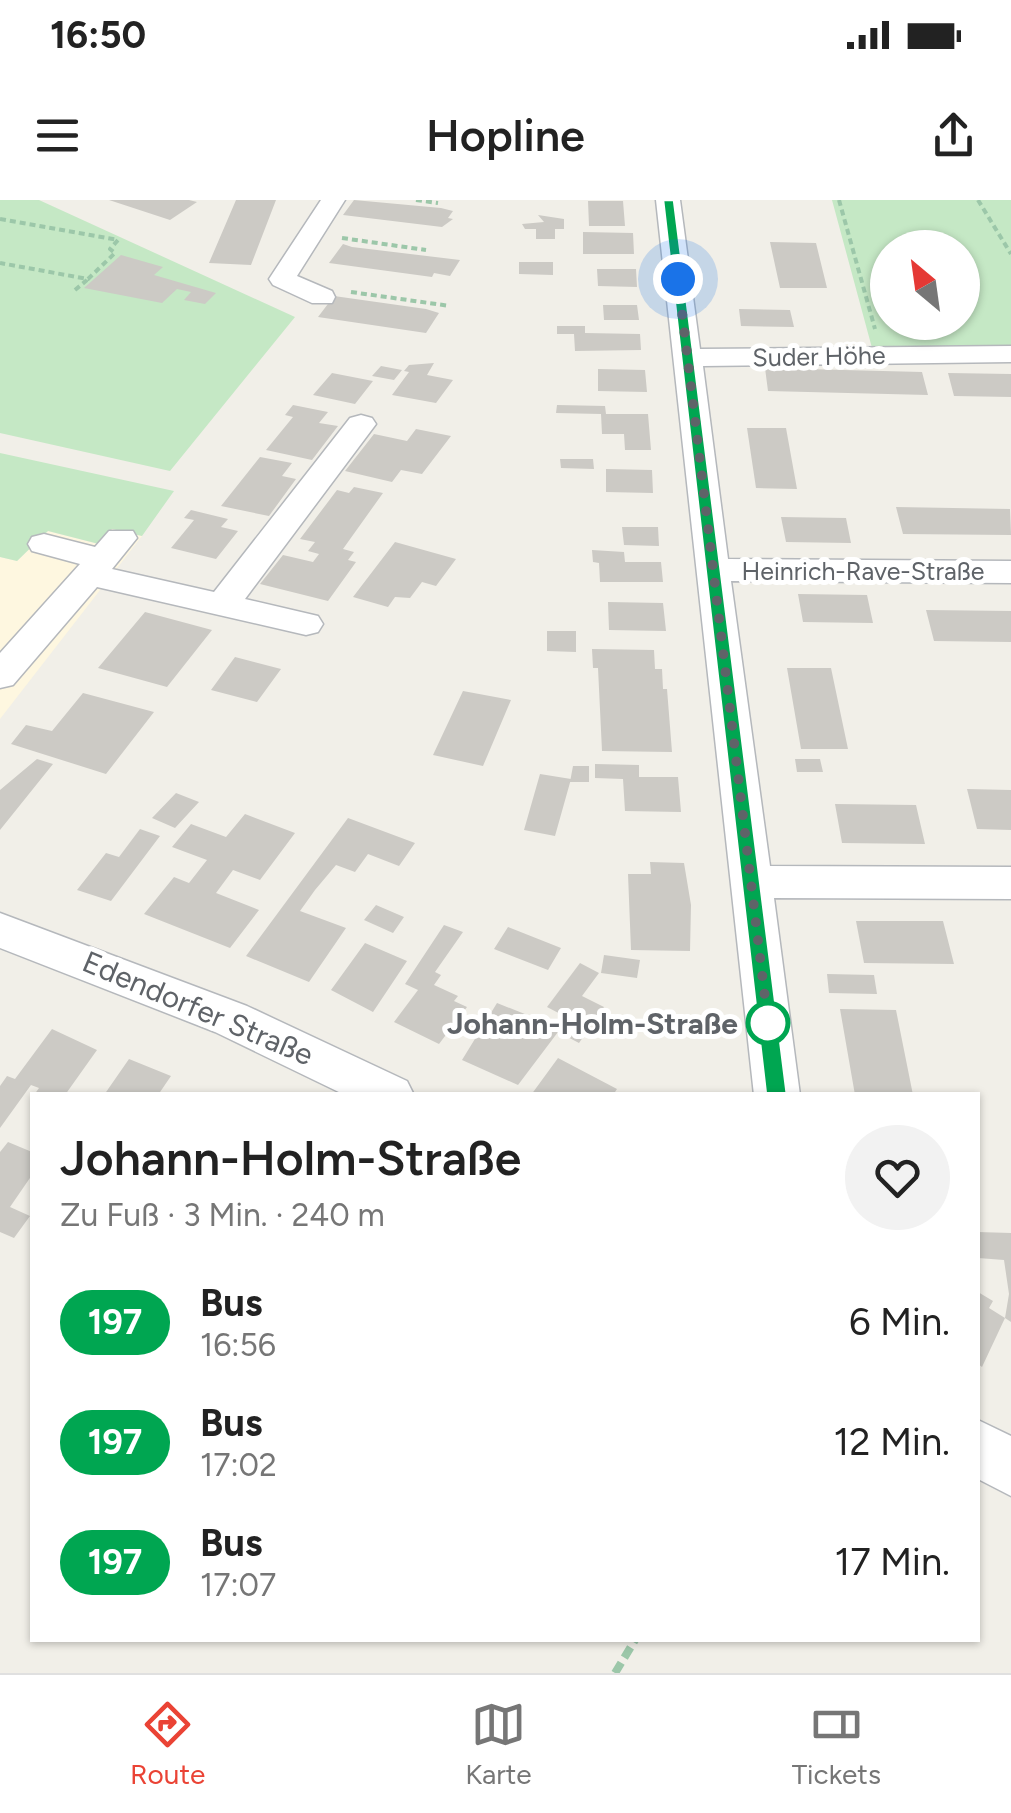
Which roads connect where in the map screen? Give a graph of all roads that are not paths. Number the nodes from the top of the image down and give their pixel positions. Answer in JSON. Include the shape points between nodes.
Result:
{"nodes":[{"id":1,"x":333,"y":200,"type":"edge"},
{"id":2,"x":668,"y":200,"type":"edge"},
{"id":3,"x":322,"y":297,"type":"road end"},
{"id":4,"x":1011,"y":354,"type":"edge"},
{"id":5,"x":688,"y":358,"type":"junction"},
{"id":6,"x":361,"y":424,"type":"dead end"},
{"id":7,"x":44,"y":544,"type":"dead end"},
{"id":8,"x":104,"y":557,"type":"junction"},
{"id":9,"x":714,"y":570,"type":"junction"},
{"id":10,"x":1011,"y":572,"type":"edge"},
{"id":11,"x":222,"y":605,"type":"junction"},
{"id":12,"x":306,"y":624,"type":"dead end"},
{"id":13,"x":0,"y":676,"type":"edge"},
{"id":14,"x":750,"y":882,"type":"junction"},
{"id":15,"x":1011,"y":883,"type":"edge"},
{"id":16,"x":0,"y":930,"type":"edge"},
{"id":17,"x":386,"y":1092,"type":"edge"},
{"id":18,"x":777,"y":1092,"type":"edge"},
{"id":19,"x":980,"y":1448,"type":"edge"},
{"id":20,"x":1011,"y":1468,"type":"edge"}],
"edges":[{"from":1,"to":3,"type":"street","via":[[282,279]]},
{"from":2,"to":5,"type":"street"},
{"from":4,"to":5,"type":"street","name":"Suder Höhe"},
{"from":5,"to":9,"type":"street"},
{"from":6,"to":11,"type":"street"},
{"from":7,"to":8,"type":"street"},
{"from":8,"to":11,"type":"street"},
{"from":8,"to":13,"type":"street"},
{"from":9,"to":10,"type":"street","name":"Heinrich-Rave-Straße"},
{"from":9,"to":14,"type":"street"},
{"from":11,"to":12,"type":"street"},
{"from":14,"to":15,"type":"street"},
{"from":14,"to":18,"type":"street"},
{"from":16,"to":17,"type":"street","name":"Edendorfer Straße","via":[[231,1018]]},
{"from":19,"to":20,"type":"street"}]}
